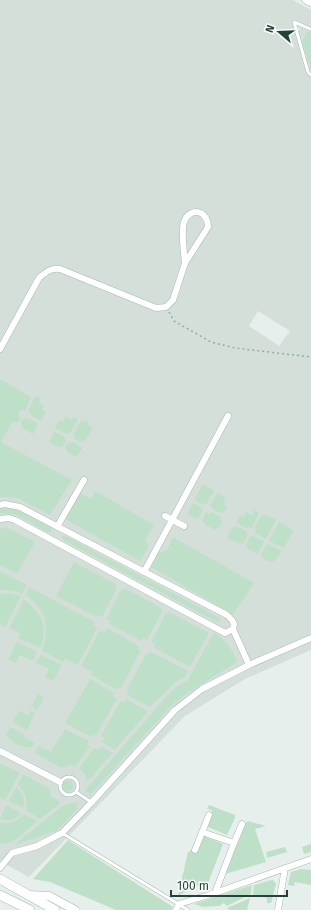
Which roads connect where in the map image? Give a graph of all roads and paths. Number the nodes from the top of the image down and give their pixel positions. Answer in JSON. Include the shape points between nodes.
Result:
{"nodes":[{"id":1,"x":305,"y":0,"type":"edge"},
{"id":2,"x":311,"y":3,"type":"edge"},
{"id":3,"x":311,"y":29,"type":"edge"},
{"id":4,"x":311,"y":75,"type":"edge"},
{"id":5,"x":185,"y":263,"type":"junction"},
{"id":6,"x":166,"y":307,"type":"junction"},
{"id":7,"x":0,"y":349,"type":"edge"},
{"id":8,"x":311,"y":357,"type":"edge"},
{"id":9,"x":228,"y":416,"type":"dead end"},
{"id":10,"x":84,"y":480,"type":"dead end"},
{"id":11,"x":0,"y":505,"type":"edge"},
{"id":12,"x":165,"y":516,"type":"dead end"},
{"id":13,"x":0,"y":519,"type":"edge"},
{"id":14,"x":172,"y":520,"type":"junction"},
{"id":15,"x":184,"y":526,"type":"dead end"},
{"id":16,"x":57,"y":527,"type":"junction"},
{"id":17,"x":144,"y":572,"type":"junction"},
{"id":18,"x":233,"y":629,"type":"junction"},
{"id":19,"x":311,"y":638,"type":"edge"},
{"id":20,"x":249,"y":665,"type":"junction"},
{"id":21,"x":0,"y":751,"type":"edge"},
{"id":22,"x":60,"y":782,"type":"junction"},
{"id":23,"x":76,"y":792,"type":"junction"},
{"id":24,"x":91,"y":803,"type":"junction"},
{"id":25,"x":208,"y":815,"type":"dead end"},
{"id":26,"x":242,"y":824,"type":"dead end"},
{"id":27,"x":202,"y":832,"type":"junction"},
{"id":28,"x":62,"y":833,"type":"junction"},
{"id":29,"x":234,"y":843,"type":"junction"},
{"id":30,"x":195,"y":850,"type":"dead end"},
{"id":31,"x":311,"y":859,"type":"edge"},
{"id":32,"x":0,"y":868,"type":"edge"},
{"id":33,"x":285,"y":868,"type":"junction"},
{"id":34,"x":0,"y":879,"type":"edge"},
{"id":35,"x":215,"y":893,"type":"junction"},
{"id":36,"x":0,"y":895,"type":"edge"},
{"id":37,"x":29,"y":895,"type":"junction"},
{"id":38,"x":177,"y":907,"type":"edge"},
{"id":39,"x":26,"y":909,"type":"edge"},
{"id":40,"x":55,"y":910,"type":"edge"},
{"id":41,"x":75,"y":910,"type":"edge"},
{"id":42,"x":188,"y":910,"type":"edge"},
{"id":43,"x":278,"y":910,"type":"edge"}],
"edges":[{"from":1,"to":2,"type":"street"},
{"from":3,"to":4,"type":"lane","via":[[294,22]]},
{"from":5,"to":5,"type":"street","via":[[184,222],[187,216],[200,212],[208,220],[208,226]]},
{"from":5,"to":6,"type":"street","via":[[173,300]]},
{"from":6,"to":7,"type":"street","via":[[156,308],[54,268],[39,278]]},
{"from":6,"to":8,"type":"path","via":[[174,321],[211,342],[236,348]]},
{"from":9,"to":14,"type":"street"},
{"from":10,"to":16,"type":"street"},
{"from":11,"to":16,"type":"street","via":[[20,507]]},
{"from":12,"to":14,"type":"street"},
{"from":13,"to":18,"type":"street","via":[[15,520],[225,633]]},
{"from":14,"to":15,"type":"street"},
{"from":14,"to":17,"type":"street"},
{"from":16,"to":17,"type":"street"},
{"from":17,"to":18,"type":"street","via":[[227,615],[234,624]]},
{"from":18,"to":20,"type":"street"},
{"from":19,"to":20,"type":"street"},
{"from":20,"to":24,"type":"street","via":[[202,689],[174,710]]},
{"from":21,"to":22,"type":"street"},
{"from":22,"to":23,"type":"lane","via":[[60,790],[65,794],[71,795]]},
{"from":22,"to":23,"type":"lane","via":[[68,776],[74,778],[78,786]]},
{"from":23,"to":24,"type":"lane"},
{"from":24,"to":28,"type":"street"},
{"from":25,"to":27,"type":"street"},
{"from":26,"to":29,"type":"street"},
{"from":27,"to":29,"type":"street"},
{"from":27,"to":30,"type":"street"},
{"from":28,"to":32,"type":"street","via":[[37,846],[12,853]]},
{"from":28,"to":38,"type":"lane"},
{"from":29,"to":35,"type":"street"},
{"from":31,"to":33,"type":"street"},
{"from":33,"to":35,"type":"street"},
{"from":33,"to":43,"type":"street"},
{"from":34,"to":37,"type":"main road"},
{"from":35,"to":38,"type":"street"},
{"from":36,"to":39,"type":"main road"},
{"from":37,"to":40,"type":"main road"},
{"from":37,"to":41,"type":"street","via":[[49,896]]},
{"from":38,"to":42,"type":"lane"}]}
